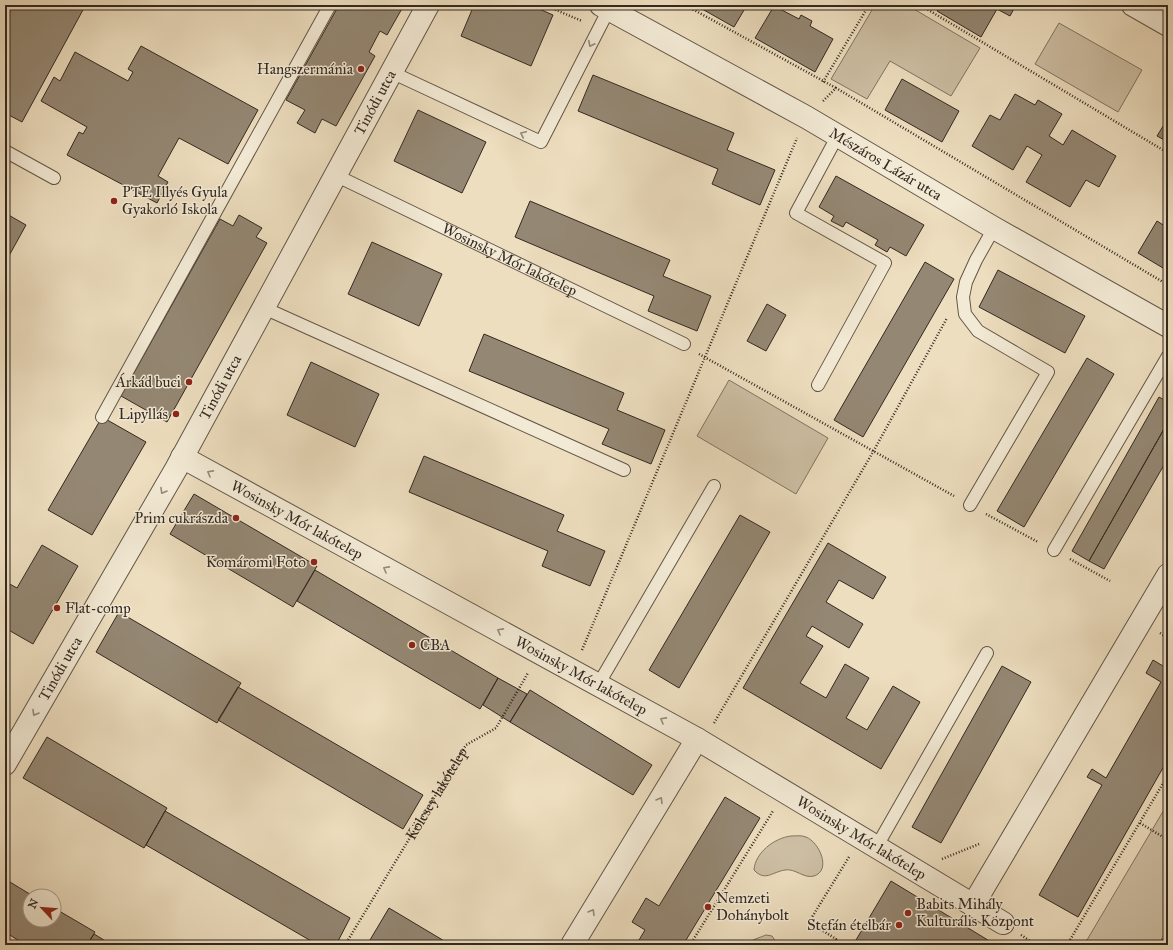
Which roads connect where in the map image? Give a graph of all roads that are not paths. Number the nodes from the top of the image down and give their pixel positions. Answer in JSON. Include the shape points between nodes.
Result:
{"nodes":[{"id":1,"x":330,"y":5,"type":"edge"},
{"id":2,"x":428,"y":5,"type":"edge"},
{"id":3,"x":1133,"y":5,"type":"edge"},
{"id":4,"x":605,"y":7,"type":"edge"},
{"id":5,"x":1168,"y":25,"type":"edge"},
{"id":6,"x":392,"y":72,"type":"junction"},
{"id":7,"x":838,"y":136,"type":"junction"},
{"id":8,"x":5,"y":151,"type":"edge"},
{"id":9,"x":335,"y":176,"type":"junction"},
{"id":10,"x":54,"y":178,"type":"dead end"},
{"id":11,"x":994,"y":228,"type":"junction"},
{"id":12,"x":264,"y":308,"type":"junction"},
{"id":13,"x":1168,"y":326,"type":"edge"},
{"id":14,"x":684,"y":344,"type":"road end"},
{"id":15,"x":1168,"y":356,"type":"edge"},
{"id":16,"x":818,"y":385,"type":"dead end"},
{"id":17,"x":102,"y":417,"type":"dead end"},
{"id":18,"x":182,"y":457,"type":"junction"},
{"id":19,"x":624,"y":470,"type":"dead end"},
{"id":20,"x":714,"y":486,"type":"dead end"},
{"id":21,"x":970,"y":505,"type":"road end"},
{"id":22,"x":1054,"y":550,"type":"road end"},
{"id":23,"x":1165,"y":586,"type":"edge"},
{"id":24,"x":987,"y":653,"type":"dead end"},
{"id":25,"x":598,"y":685,"type":"junction"},
{"id":26,"x":700,"y":741,"type":"junction"},
{"id":27,"x":5,"y":764,"type":"edge"},
{"id":28,"x":877,"y":846,"type":"junction"},
{"id":29,"x":973,"y":905,"type":"junction"},
{"id":30,"x":1003,"y":923,"type":"dead end"},
{"id":31,"x":572,"y":945,"type":"edge"}],
"edges":[{"from":1,"to":17,"type":"lane"},
{"from":2,"to":6,"type":"street","name":"Tinódi utca"},
{"from":3,"to":5,"type":"street"},
{"from":4,"to":6,"type":"lane","one_way":true,"via":[[541,142]]},
{"from":4,"to":7,"type":"street","name":"Mészáros Lázár utca"},
{"from":6,"to":9,"type":"street","name":"Tinódi utca"},
{"from":7,"to":11,"type":"street","name":"Mészáros Lázár utca"},
{"from":7,"to":16,"type":"lane","via":[[796,213],[885,262]]},
{"from":8,"to":10,"type":"lane"},
{"from":9,"to":12,"type":"street","name":"Tinódi utca"},
{"from":9,"to":14,"type":"lane","name":"Wosinsky Mór lakótelep"},
{"from":11,"to":13,"type":"street","name":"Mészáros Lázár utca"},
{"from":11,"to":21,"type":"lane","via":[[966,282],[963,297],[965,314],[978,331],[1048,372]]},
{"from":12,"to":18,"type":"street","name":"Tinódi utca"},
{"from":12,"to":19,"type":"lane"},
{"from":15,"to":22,"type":"lane"},
{"from":25,"to":18,"type":"street","name":"Wosinsky Mór lakótelep","one_way":true},
{"from":18,"to":27,"type":"street","name":"Tinódi utca","one_way":true},
{"from":20,"to":25,"type":"lane"},
{"from":23,"to":29,"type":"street"},
{"from":24,"to":28,"type":"lane"},
{"from":26,"to":25,"type":"street","name":"Wosinsky Mór lakótelep","one_way":true},
{"from":26,"to":28,"type":"street","name":"Wosinsky Mór lakótelep"},
{"from":31,"to":26,"type":"street","one_way":true},
{"from":28,"to":29,"type":"street","name":"Wosinsky Mór lakótelep"},
{"from":29,"to":30,"type":"street","name":"Wosinsky Mór lakótelep"}]}
